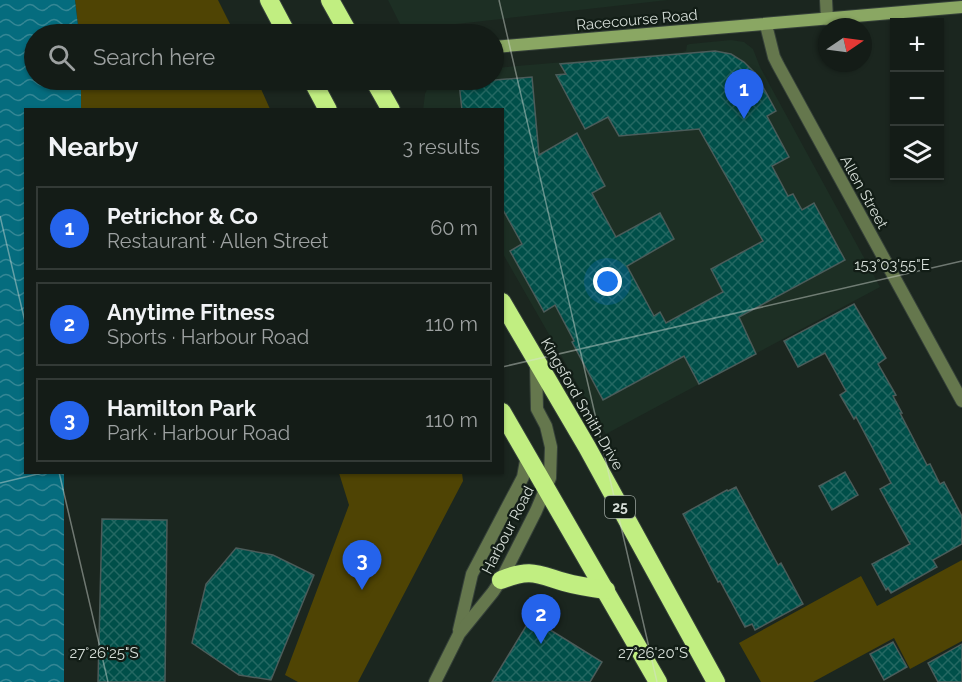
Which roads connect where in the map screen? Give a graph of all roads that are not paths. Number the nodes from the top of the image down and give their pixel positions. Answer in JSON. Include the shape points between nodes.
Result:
{"nodes":[{"id":1,"x":269,"y":0,"type":"edge"},
{"id":2,"x":330,"y":0,"type":"edge"},
{"id":3,"x":826,"y":0,"type":"edge"},
{"id":4,"x":962,"y":7,"type":"edge"},
{"id":5,"x":827,"y":18,"type":"edge"},
{"id":6,"x":838,"y":18,"type":"edge"},
{"id":7,"x":818,"y":20,"type":"edge"},
{"id":8,"x":282,"y":24,"type":"edge"},
{"id":9,"x":343,"y":24,"type":"edge"},
{"id":10,"x":766,"y":25,"type":"junction"},
{"id":11,"x":504,"y":46,"type":"edge"},
{"id":12,"x":317,"y":90,"type":"edge"},
{"id":13,"x":380,"y":90,"type":"edge"},
{"id":14,"x":327,"y":108,"type":"edge"},
{"id":15,"x":390,"y":108,"type":"edge"},
{"id":16,"x":504,"y":305,"type":"edge"},
{"id":17,"x":536,"y":358,"type":"junction"},
{"id":18,"x":962,"y":401,"type":"edge"},
{"id":19,"x":504,"y":415,"type":"edge"},
{"id":20,"x":527,"y":454,"type":"junction"},
{"id":21,"x":547,"y":488,"type":"junction"},
{"id":22,"x":501,"y":580,"type":"junction"},
{"id":23,"x":606,"y":590,"type":"junction"},
{"id":24,"x":459,"y":634,"type":"junction"},
{"id":25,"x":435,"y":682,"type":"edge"},
{"id":26,"x":658,"y":682,"type":"edge"},
{"id":27,"x":716,"y":682,"type":"edge"}],
"edges":[{"from":1,"to":8,"type":"highway"},
{"from":2,"to":9,"type":"highway"},
{"from":3,"to":5,"type":"street"},
{"from":4,"to":6,"type":"street","name":"Racecourse Road"},
{"from":7,"to":10,"type":"street","name":"Racecourse Road"},
{"from":10,"to":11,"type":"street","name":"Racecourse Road"},
{"from":10,"to":18,"type":"street","name":"Allen Street","via":[[778,65]]},
{"from":12,"to":14,"type":"highway"},
{"from":13,"to":15,"type":"highway"},
{"from":16,"to":17,"type":"highway","name":"Kingsford Smith Drive","number":"25"},
{"from":17,"to":21,"type":"street","name":"Harbour Road","via":[[537,409],[552,453]]},
{"from":17,"to":27,"type":"highway","name":"Kingsford Smith Drive","number":"25"},
{"from":19,"to":20,"type":"highway"},
{"from":20,"to":21,"type":"highway"},
{"from":20,"to":24,"type":"street","name":"Harbour Road","via":[[523,477],[472,574]]},
{"from":21,"to":22,"type":"street","name":"Harbour Road"},
{"from":21,"to":23,"type":"highway"},
{"from":22,"to":23,"type":"highway","via":[[534,573]]},
{"from":22,"to":24,"type":"street","name":"Harbour Road"},
{"from":23,"to":26,"type":"highway"},
{"from":24,"to":25,"type":"street","name":"Harbour Road"}]}
